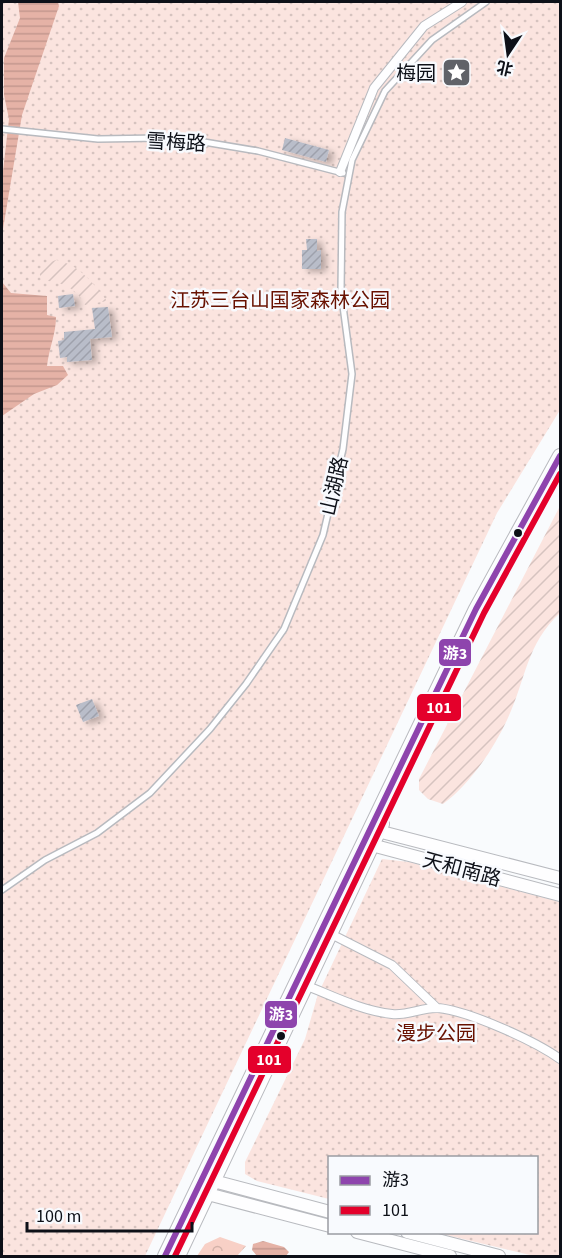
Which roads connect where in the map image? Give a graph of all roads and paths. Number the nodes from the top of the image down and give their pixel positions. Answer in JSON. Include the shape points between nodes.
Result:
{"nodes":[{"id":1,"x":462,"y":2,"type":"edge"},
{"id":2,"x":486,"y":2,"type":"edge"},
{"id":3,"x":2,"y":129,"type":"edge"},
{"id":4,"x":344,"y":173,"type":"junction"},
{"id":5,"x":561,"y":456,"type":"edge"},
{"id":6,"x":561,"y":470,"type":"edge"},
{"id":7,"x":374,"y":830,"type":"junction"},
{"id":8,"x":368,"y":844,"type":"junction"},
{"id":9,"x":561,"y":878,"type":"edge"},
{"id":10,"x":2,"y":890,"type":"edge"},
{"id":11,"x":561,"y":895,"type":"edge"},
{"id":12,"x":329,"y":933,"type":"junction"},
{"id":13,"x":305,"y":985,"type":"junction"},
{"id":14,"x":437,"y":1008,"type":"junction"},
{"id":15,"x":561,"y":1059,"type":"edge"},
{"id":16,"x":206,"y":1186,"type":"junction"},
{"id":17,"x":328,"y":1212,"type":"edge"},
{"id":18,"x":328,"y":1225,"type":"edge"},
{"id":19,"x":361,"y":1234,"type":"edge"},
{"id":20,"x":411,"y":1234,"type":"edge"},
{"id":21,"x":165,"y":1257,"type":"edge"},
{"id":22,"x":178,"y":1257,"type":"edge"},
{"id":23,"x":450,"y":1257,"type":"edge"},
{"id":24,"x":500,"y":1257,"type":"edge"}],
"edges":[{"from":1,"to":4,"type":"street","via":[[424,26],[381,78],[364,109]]},
{"from":2,"to":4,"type":"lane","name":"山湖路","via":[[432,40],[385,91]]},
{"from":3,"to":4,"type":"lane","name":"雪梅路","via":[[204,142]]},
{"from":4,"to":10,"type":"lane","name":"山湖路","via":[[341,291],[352,374],[343,449],[323,535],[284,629],[210,729],[150,793],[97,833],[45,860]]},
{"from":5,"to":7,"type":"main road","via":[[476,609]]},
{"from":6,"to":7,"type":"main road"},
{"from":7,"to":8,"type":"main road"},
{"from":7,"to":9,"type":"street","name":"天和南路"},
{"from":8,"to":11,"type":"street","name":"天和南路"},
{"from":8,"to":12,"type":"main road"},
{"from":8,"to":16,"type":"main road"},
{"from":12,"to":13,"type":"main road"},
{"from":12,"to":14,"type":"street","via":[[392,965]]},
{"from":13,"to":14,"type":"street","via":[[368,1010],[395,1015]]},
{"from":13,"to":16,"type":"main road"},
{"from":14,"to":15,"type":"street","via":[[487,1023],[542,1046]]},
{"from":16,"to":17,"type":"street"},
{"from":16,"to":18,"type":"street"},
{"from":16,"to":21,"type":"main road"},
{"from":16,"to":22,"type":"main road"},
{"from":19,"to":23,"type":"street"},
{"from":20,"to":24,"type":"street"}]}
